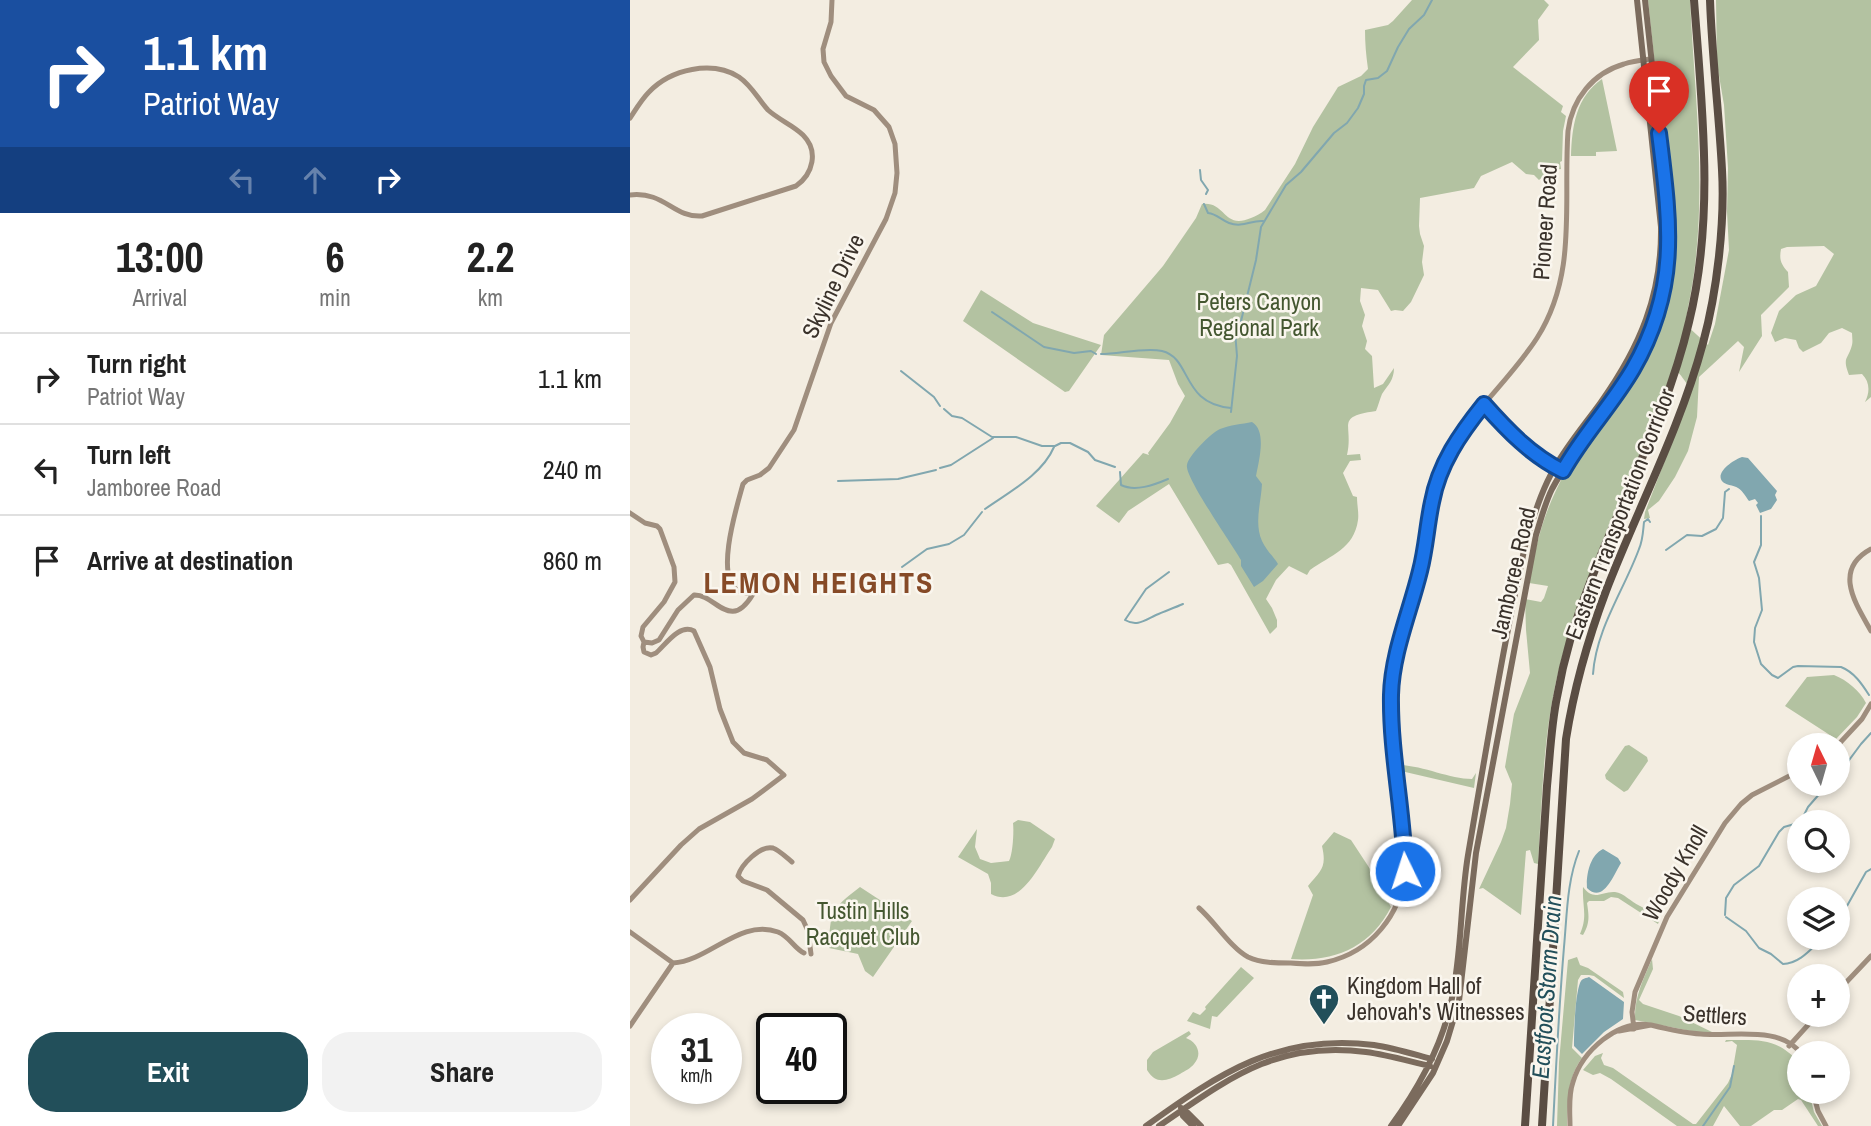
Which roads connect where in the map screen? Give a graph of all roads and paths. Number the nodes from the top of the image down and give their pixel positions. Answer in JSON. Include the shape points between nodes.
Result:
{"nodes":[{"id":1,"x":832,"y":0,"type":"edge"},
{"id":2,"x":1637,"y":0,"type":"edge"},
{"id":3,"x":1645,"y":0,"type":"edge"},
{"id":4,"x":1694,"y":0,"type":"edge"},
{"id":5,"x":1710,"y":0,"type":"edge"},
{"id":6,"x":1648,"y":59,"type":"junction"},
{"id":7,"x":630,"y":118,"type":"edge"},
{"id":8,"x":630,"y":195,"type":"edge"},
{"id":9,"x":1484,"y":404,"type":"junction"},
{"id":10,"x":1555,"y":467,"type":"junction"},
{"id":11,"x":1563,"y":471,"type":"junction"},
{"id":12,"x":630,"y":513,"type":"edge"},
{"id":13,"x":1871,"y":549,"type":"edge"},
{"id":14,"x":1871,"y":631,"type":"edge"},
{"id":15,"x":644,"y":642,"type":"junction"},
{"id":16,"x":1871,"y":704,"type":"edge"},
{"id":17,"x":1849,"y":733,"type":"edge"},
{"id":18,"x":1787,"y":777,"type":"edge"},
{"id":19,"x":792,"y":862,"type":"dead end"},
{"id":20,"x":630,"y":900,"type":"edge"},
{"id":21,"x":1199,"y":908,"type":"dead end"},
{"id":22,"x":630,"y":932,"type":"edge"},
{"id":23,"x":1871,"y":956,"type":"edge"},
{"id":24,"x":673,"y":964,"type":"junction"},
{"id":25,"x":1850,"y":978,"type":"edge"},
{"id":26,"x":630,"y":1026,"type":"edge"},
{"id":27,"x":1634,"y":1027,"type":"junction"},
{"id":28,"x":1807,"y":1027,"type":"edge"},
{"id":29,"x":1794,"y":1041,"type":"edge"},
{"id":30,"x":1787,"y":1043,"type":"edge"},
{"id":31,"x":1433,"y":1063,"type":"junction"},
{"id":32,"x":1817,"y":1104,"type":"edge"},
{"id":33,"x":1180,"y":1107,"type":"junction"},
{"id":34,"x":1146,"y":1126,"type":"edge"},
{"id":35,"x":1158,"y":1126,"type":"edge"},
{"id":36,"x":1193,"y":1126,"type":"edge"},
{"id":37,"x":1201,"y":1126,"type":"edge"},
{"id":38,"x":1391,"y":1126,"type":"edge"},
{"id":39,"x":1398,"y":1126,"type":"edge"},
{"id":40,"x":1524,"y":1126,"type":"edge"},
{"id":41,"x":1543,"y":1126,"type":"edge"},
{"id":42,"x":1570,"y":1126,"type":"edge"},
{"id":43,"x":1826,"y":1126,"type":"edge"}],
"edges":[{"from":1,"to":15,"type":"street","name":"Skyline Drive","via":[[822,49],[824,62],[846,96],[874,110],[889,127],[897,173],[895,193],[831,323],[794,430],[769,468],[743,485],[727,563],[736,589],[753,594],[732,611],[694,595],[680,607],[660,638]]},
{"from":2,"to":6,"type":"main road","name":"Jamboree Road"},
{"from":3,"to":6,"type":"main road","name":"Jamboree Road"},
{"from":4,"to":40,"type":"highway","name":"Eastern Transportation Corridor","via":[[1703,198],[1699,268],[1676,371],[1591,580],[1557,696]]},
{"from":5,"to":41,"type":"highway","name":"Eastern Transportation Corridor","via":[[1722,172],[1715,283],[1690,388],[1606,590],[1572,702]]},
{"from":6,"to":9,"type":"street","name":"Pioneer Road","via":[[1607,71],[1590,84],[1574,108],[1568,131],[1565,264],[1559,292],[1537,338]]},
{"from":6,"to":10,"type":"main road","name":"Jamboree Road","via":[[1661,227],[1654,299],[1625,366]]},
{"from":6,"to":11,"type":"main road","name":"Jamboree Road","via":[[1669,220],[1663,294],[1633,369]]},
{"from":7,"to":8,"type":"street","via":[[650,91],[673,75],[704,68],[720,70],[744,81],[767,108],[805,136],[812,152],[811,169],[792,188],[702,216],[683,214],[653,196]]},
{"from":9,"to":10,"type":"street","via":[[1521,444]]},
{"from":9,"to":21,"type":"street","name":"Pioneer Road","via":[[1457,439],[1439,475],[1422,563],[1394,666],[1391,698],[1405,871],[1402,893],[1389,920],[1366,944],[1341,958],[1276,963],[1245,955]]},
{"from":10,"to":11,"type":"street"},
{"from":10,"to":31,"type":"main road","name":"Jamboree Road","via":[[1537,507],[1520,566],[1467,862],[1453,991]]},
{"from":11,"to":31,"type":"main road","name":"Jamboree Road","via":[[1545,508],[1530,561],[1476,853],[1459,1001],[1447,1041]]},
{"from":12,"to":15,"type":"street","via":[[660,529],[675,575],[668,597],[642,629]]},
{"from":13,"to":14,"type":"street","via":[[1856,562],[1849,581],[1854,602]]},
{"from":15,"to":20,"type":"street","via":[[644,652],[649,655],[683,629],[694,631],[733,743],[744,753],[767,760],[784,775],[699,829]]},
{"from":16,"to":17,"type":"street"},
{"from":18,"to":27,"type":"street","name":"Woody Knoll","via":[[1752,795],[1725,823],[1667,918],[1635,992]]},
{"from":19,"to":24,"type":"street","via":[[766,849],[747,860],[738,876],[767,890],[803,920],[808,954],[781,933],[760,930],[737,935]]},
{"from":22,"to":24,"type":"street"},
{"from":23,"to":25,"type":"street"},
{"from":24,"to":26,"type":"street"},
{"from":27,"to":30,"type":"street","name":"Settlers","via":[[1702,1035],[1764,1035]]},
{"from":27,"to":42,"type":"street","name":"Settlers","via":[[1619,1031],[1592,1050],[1576,1072]]},
{"from":28,"to":29,"type":"street"},
{"from":31,"to":33,"type":"main road","via":[[1345,1050],[1290,1055],[1247,1070]]},
{"from":31,"to":38,"type":"main road","name":"Jamboree Road"},
{"from":31,"to":39,"type":"main road","name":"Jamboree Road","via":[[1433,1073]]},
{"from":32,"to":43,"type":"street"},
{"from":33,"to":34,"type":"main road"},
{"from":33,"to":35,"type":"main road"},
{"from":33,"to":36,"type":"main road"},
{"from":33,"to":37,"type":"main road"}]}
